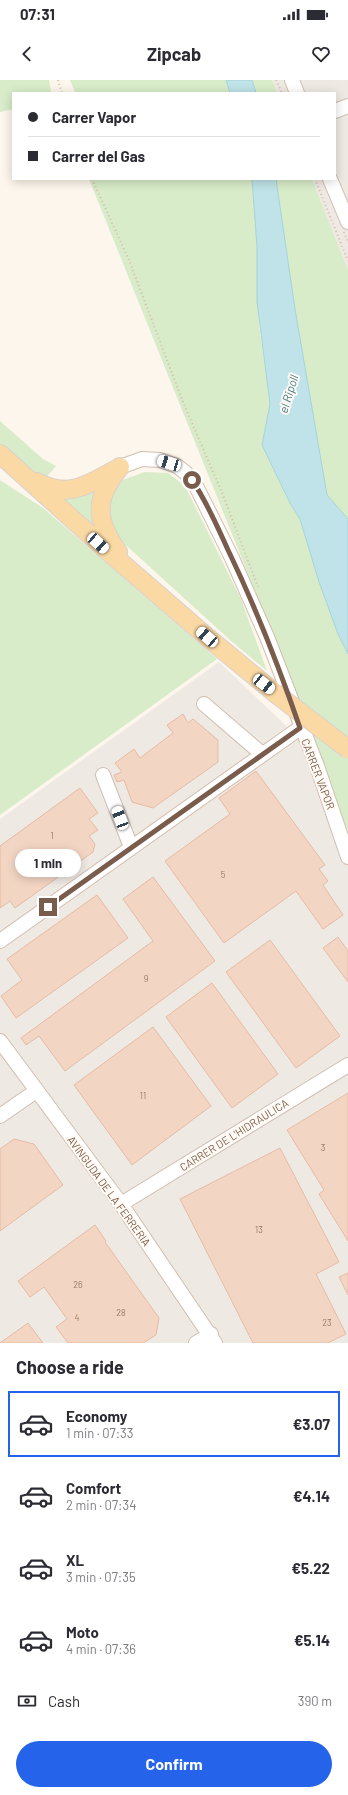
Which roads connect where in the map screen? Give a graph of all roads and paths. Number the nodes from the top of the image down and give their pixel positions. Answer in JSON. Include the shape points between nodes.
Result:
{"nodes":[{"id":1,"x":58,"y":80,"type":"edge"},
{"id":2,"x":276,"y":80,"type":"edge"},
{"id":3,"x":292,"y":80,"type":"edge"},
{"id":4,"x":62,"y":92,"type":"edge"},
{"id":5,"x":282,"y":92,"type":"edge"},
{"id":6,"x":297,"y":92,"type":"edge"},
{"id":7,"x":348,"y":106,"type":"edge"},
{"id":8,"x":336,"y":111,"type":"edge"},
{"id":9,"x":92,"y":180,"type":"edge"},
{"id":10,"x":315,"y":180,"type":"edge"},
{"id":11,"x":330,"y":180,"type":"edge"},
{"id":12,"x":348,"y":222,"type":"edge"},
{"id":13,"x":348,"y":260,"type":"edge"},
{"id":14,"x":0,"y":454,"type":"edge"},
{"id":15,"x":120,"y":467,"type":"junction"},
{"id":16,"x":0,"y":471,"type":"edge"},
{"id":17,"x":22,"y":473,"type":"junction"},
{"id":18,"x":75,"y":523,"type":"junction"},
{"id":19,"x":145,"y":584,"type":"junction"},
{"id":20,"x":254,"y":606,"type":"junction"},
{"id":21,"x":204,"y":704,"type":"dead end"},
{"id":22,"x":300,"y":728,"type":"junction"},
{"id":23,"x":348,"y":749,"type":"edge"},
{"id":24,"x":262,"y":754,"type":"junction"},
{"id":25,"x":103,"y":775,"type":"dead end"},
{"id":26,"x":131,"y":847,"type":"junction"},
{"id":27,"x":348,"y":857,"type":"edge"},
{"id":28,"x":0,"y":941,"type":"edge"},
{"id":29,"x":0,"y":1041,"type":"edge"},
{"id":30,"x":348,"y":1065,"type":"edge"},
{"id":31,"x":36,"y":1091,"type":"junction"},
{"id":32,"x":0,"y":1116,"type":"edge"},
{"id":33,"x":121,"y":1204,"type":"junction"},
{"id":34,"x":213,"y":1339,"type":"edge"},
{"id":35,"x":196,"y":1343,"type":"edge"}],
"edges":[{"from":1,"to":4,"type":"path"},
{"from":2,"to":5,"type":"path"},
{"from":3,"to":6,"type":"street"},
{"from":7,"to":8,"type":"street"},
{"from":9,"to":20,"type":"path","via":[[129,260],[183,402],[257,582],[261,599]]},
{"from":10,"to":13,"type":"path"},
{"from":11,"to":12,"type":"street"},
{"from":14,"to":17,"type":"main road"},
{"from":15,"to":17,"type":"main road","via":[[70,490],[57,490]]},
{"from":15,"to":19,"type":"main road","via":[[100,502],[101,519],[109,540]]},
{"from":15,"to":20,"type":"street","name":"CARRER VAPOR","via":[[132,461],[152,459],[169,463],[186,473],[209,509]]},
{"from":16,"to":18,"type":"main road"},
{"from":17,"to":18,"type":"main road"},
{"from":18,"to":19,"type":"main road"},
{"from":19,"to":23,"type":"main road","bridge":true,"via":[[275,693]]},
{"from":20,"to":22,"type":"street","name":"CARRER VAPOR"},
{"from":21,"to":24,"type":"street"},
{"from":22,"to":24,"type":"street"},
{"from":22,"to":27,"type":"street","name":"CARRER VAPOR","via":[[317,766]]},
{"from":24,"to":26,"type":"street"},
{"from":25,"to":26,"type":"street"},
{"from":26,"to":28,"type":"street"},
{"from":29,"to":31,"type":"street","name":"AVINGUDA DE LA FERRERIA"},
{"from":30,"to":33,"type":"street","name":"CARRER DE L'HIDRAULICA"},
{"from":31,"to":32,"type":"street"},
{"from":31,"to":33,"type":"street","name":"AVINGUDA DE LA FERRERIA"},
{"from":33,"to":34,"type":"street","name":"AVINGUDA DE LA FERRERIA"},
{"from":34,"to":35,"type":"street"}]}
